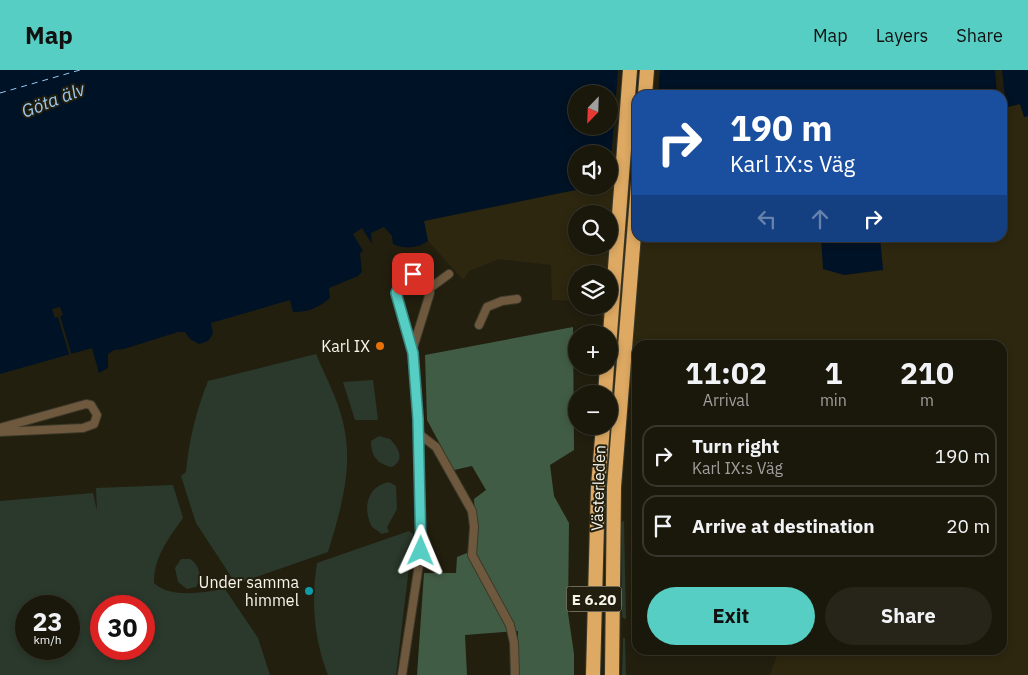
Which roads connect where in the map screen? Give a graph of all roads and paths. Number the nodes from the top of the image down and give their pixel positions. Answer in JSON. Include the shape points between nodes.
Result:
{"nodes":[{"id":1,"x":630,"y":70,"type":"edge"},
{"id":2,"x":646,"y":70,"type":"edge"},
{"id":3,"x":644,"y":90,"type":"edge"},
{"id":4,"x":633,"y":242,"type":"edge"},
{"id":5,"x":449,"y":274,"type":"dead end"},
{"id":6,"x":430,"y":288,"type":"junction"},
{"id":7,"x":517,"y":299,"type":"dead end"},
{"id":8,"x":479,"y":325,"type":"dead end"},
{"id":9,"x":611,"y":325,"type":"edge"},
{"id":10,"x":412,"y":348,"type":"junction"},
{"id":11,"x":0,"y":428,"type":"edge"},
{"id":12,"x":0,"y":432,"type":"edge"},
{"id":13,"x":419,"y":434,"type":"junction"},
{"id":14,"x":601,"y":435,"type":"edge"},
{"id":15,"x":402,"y":675,"type":"edge"},
{"id":16,"x":515,"y":675,"type":"edge"},
{"id":17,"x":593,"y":675,"type":"edge"},
{"id":18,"x":612,"y":675,"type":"edge"}],
"edges":[{"from":1,"to":9,"type":"highway"},
{"from":2,"to":3,"type":"highway"},
{"from":4,"to":18,"type":"highway","name":"Västerleden","number":"E 6.20","via":[[614,488]]},
{"from":5,"to":6,"type":"street"},
{"from":6,"to":10,"type":"street"},
{"from":6,"to":10,"type":"street","via":[[429,283],[413,274],[404,276],[396,293]]},
{"from":7,"to":8,"type":"street","via":[[487,307]]},
{"from":10,"to":13,"type":"street"},
{"from":11,"to":12,"type":"street","via":[[86,404],[97,415],[94,424],[83,428]]},
{"from":13,"to":15,"type":"street","via":[[421,551]]},
{"from":13,"to":16,"type":"street","via":[[436,447],[472,511],[472,555],[510,625]]},
{"from":14,"to":17,"type":"highway","name":"Västerleden","number":"E 6.20"}]}
